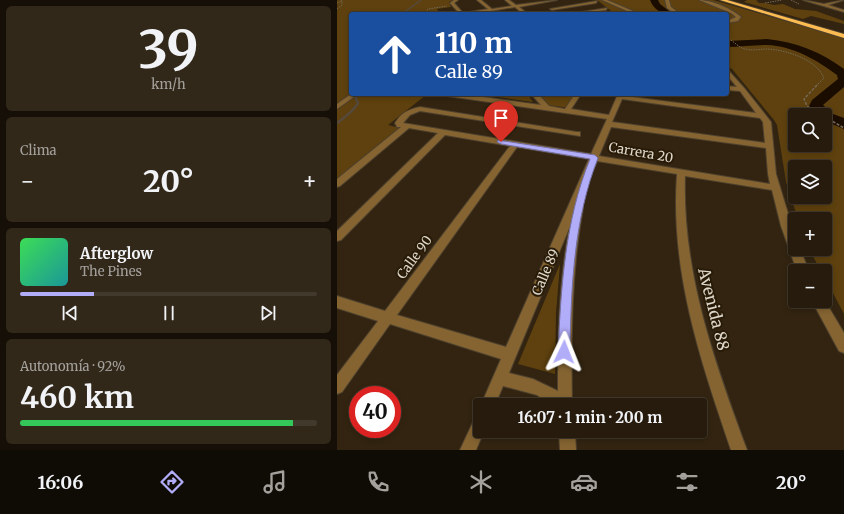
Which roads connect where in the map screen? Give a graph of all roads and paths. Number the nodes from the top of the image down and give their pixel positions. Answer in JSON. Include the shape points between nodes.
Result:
{"nodes":[{"id":1,"x":341,"y":0,"type":"edge"},
{"id":2,"x":479,"y":0,"type":"edge"},
{"id":3,"x":507,"y":0,"type":"edge"},
{"id":4,"x":555,"y":0,"type":"edge"},
{"id":5,"x":604,"y":0,"type":"edge"},
{"id":6,"x":667,"y":0,"type":"edge"},
{"id":7,"x":701,"y":0,"type":"edge"},
{"id":8,"x":722,"y":0,"type":"edge"},
{"id":9,"x":731,"y":0,"type":"edge"},
{"id":10,"x":770,"y":0,"type":"edge"},
{"id":11,"x":782,"y":0,"type":"edge"},
{"id":12,"x":805,"y":0,"type":"edge"},
{"id":13,"x":540,"y":1,"type":"edge"},
{"id":14,"x":595,"y":1,"type":"edge"},
{"id":15,"x":842,"y":1,"type":"edge"},
{"id":16,"x":337,"y":2,"type":"edge"},
{"id":17,"x":774,"y":2,"type":"junction"},
{"id":18,"x":454,"y":3,"type":"edge"},
{"id":19,"x":765,"y":3,"type":"dead end"},
{"id":20,"x":823,"y":5,"type":"junction"},
{"id":21,"x":515,"y":6,"type":"junction"},
{"id":22,"x":337,"y":9,"type":"edge"},
{"id":23,"x":552,"y":9,"type":"junction"},
{"id":24,"x":491,"y":10,"type":"junction"},
{"id":25,"x":844,"y":11,"type":"edge"},
{"id":26,"x":425,"y":12,"type":"edge"},
{"id":27,"x":461,"y":12,"type":"edge"},
{"id":28,"x":478,"y":12,"type":"edge"},
{"id":29,"x":522,"y":12,"type":"edge"},
{"id":30,"x":557,"y":12,"type":"edge"},
{"id":31,"x":591,"y":12,"type":"edge"},
{"id":32,"x":633,"y":12,"type":"edge"},
{"id":33,"x":674,"y":12,"type":"edge"},
{"id":34,"x":729,"y":22,"type":"edge"},
{"id":35,"x":844,"y":33,"type":"edge"},
{"id":36,"x":844,"y":36,"type":"edge"},
{"id":37,"x":729,"y":38,"type":"edge"},
{"id":38,"x":729,"y":73,"type":"edge"},
{"id":39,"x":729,"y":88,"type":"edge"},
{"id":40,"x":743,"y":90,"type":"junction"},
{"id":41,"x":351,"y":96,"type":"edge"},
{"id":42,"x":472,"y":96,"type":"edge"},
{"id":43,"x":536,"y":96,"type":"edge"},
{"id":44,"x":577,"y":96,"type":"edge"},
{"id":45,"x":620,"y":96,"type":"edge"},
{"id":46,"x":484,"y":97,"type":"edge"},
{"id":47,"x":337,"y":107,"type":"edge"},
{"id":48,"x":547,"y":108,"type":"junction"},
{"id":49,"x":810,"y":108,"type":"edge"},
{"id":50,"x":567,"y":111,"type":"junction"},
{"id":51,"x":763,"y":116,"type":"junction"},
{"id":52,"x":610,"y":121,"type":"junction"},
{"id":53,"x":832,"y":122,"type":"edge"},
{"id":54,"x":407,"y":126,"type":"junction"},
{"id":55,"x":844,"y":128,"type":"edge"},
{"id":56,"x":444,"y":132,"type":"junction"},
{"id":57,"x":577,"y":134,"type":"dead end"},
{"id":58,"x":515,"y":144,"type":"junction"},
{"id":59,"x":768,"y":146,"type":"junction"},
{"id":60,"x":595,"y":158,"type":"junction"},
{"id":61,"x":681,"y":172,"type":"junction"},
{"id":62,"x":586,"y":179,"type":"junction"},
{"id":63,"x":337,"y":184,"type":"edge"},
{"id":64,"x":776,"y":188,"type":"junction"},
{"id":65,"x":337,"y":237,"type":"edge"},
{"id":66,"x":800,"y":264,"type":"edge"},
{"id":67,"x":337,"y":302,"type":"edge"},
{"id":68,"x":822,"y":308,"type":"edge"},
{"id":69,"x":388,"y":317,"type":"junction"},
{"id":70,"x":844,"y":346,"type":"edge"},
{"id":71,"x":509,"y":355,"type":"junction"},
{"id":72,"x":499,"y":378,"type":"junction"},
{"id":73,"x":337,"y":387,"type":"edge"},
{"id":74,"x":491,"y":398,"type":"edge"},
{"id":75,"x":555,"y":398,"type":"edge"},
{"id":76,"x":565,"y":398,"type":"edge"},
{"id":77,"x":473,"y":438,"type":"edge"},
{"id":78,"x":567,"y":438,"type":"edge"},
{"id":79,"x":468,"y":450,"type":"edge"},
{"id":80,"x":568,"y":450,"type":"edge"},
{"id":81,"x":739,"y":450,"type":"edge"}],
"edges":[{"from":1,"to":16,"type":"path"},
{"from":1,"to":22,"type":"path","via":[[342,5]]},
{"from":2,"to":24,"type":"street"},
{"from":3,"to":21,"type":"street"},
{"from":4,"to":13,"type":"street"},
{"from":5,"to":32,"type":"street"},
{"from":6,"to":33,"type":"street","via":[[669,8]]},
{"from":7,"to":34,"type":"street","via":[[739,17]]},
{"from":8,"to":36,"type":"highway"},
{"from":9,"to":35,"type":"highway"},
{"from":10,"to":17,"type":"path"},
{"from":11,"to":17,"type":"path"},
{"from":12,"to":20,"type":"street"},
{"from":13,"to":21,"type":"street"},
{"from":13,"to":23,"type":"street"},
{"from":14,"to":23,"type":"street"},
{"from":14,"to":31,"type":"street","via":[[607,10]]},
{"from":15,"to":20,"type":"street"},
{"from":17,"to":19,"type":"path"},
{"from":18,"to":26,"type":"path","via":[[427,9]]},
{"from":18,"to":27,"type":"street"},
{"from":20,"to":25,"type":"street"},
{"from":21,"to":24,"type":"street"},
{"from":21,"to":29,"type":"street"},
{"from":23,"to":30,"type":"street"},
{"from":24,"to":28,"type":"street"},
{"from":37,"to":49,"type":"path","via":[[749,50],[780,51],[801,58],[819,69],[824,78],[804,99]]},
{"from":38,"to":40,"type":"street"},
{"from":39,"to":40,"type":"street"},
{"from":40,"to":51,"type":"street"},
{"from":41,"to":47,"type":"street"},
{"from":42,"to":46,"type":"street"},
{"from":43,"to":48,"type":"street"},
{"from":44,"to":50,"type":"street"},
{"from":45,"to":51,"type":"street"},
{"from":45,"to":52,"type":"street","name":"Calle 89"},
{"from":46,"to":48,"type":"street"},
{"from":48,"to":50,"type":"street"},
{"from":50,"to":52,"type":"street"},
{"from":51,"to":59,"type":"street","via":[[768,127]]},
{"from":52,"to":59,"type":"street"},
{"from":52,"to":60,"type":"street","name":"Calle 89"},
{"from":53,"to":55,"type":"path"},
{"from":54,"to":56,"type":"street","name":"Carrera 20"},
{"from":54,"to":57,"type":"street","via":[[400,125],[400,120],[412,111],[421,109]]},
{"from":54,"to":63,"type":"street"},
{"from":56,"to":58,"type":"street","name":"Carrera 20"},
{"from":56,"to":65,"type":"street"},
{"from":58,"to":60,"type":"street","name":"Carrera 20"},
{"from":58,"to":69,"type":"street","name":"Calle 90"},
{"from":59,"to":64,"type":"street"},
{"from":60,"to":61,"type":"street","name":"Carrera 20"},
{"from":60,"to":62,"type":"street","name":"Calle 89"},
{"from":61,"to":64,"type":"street","name":"Carrera 20"},
{"from":61,"to":81,"type":"street","name":"Avenida 88","via":[[681,232],[690,287],[719,394]]},
{"from":62,"to":71,"type":"street","name":"Calle 89"},
{"from":62,"to":76,"type":"street","via":[[569,264],[564,352]]},
{"from":64,"to":66,"type":"street","via":[[786,226]]},
{"from":67,"to":69,"type":"street"},
{"from":68,"to":70,"type":"street"},
{"from":69,"to":71,"type":"street"},
{"from":69,"to":73,"type":"street","name":"Calle 90"},
{"from":71,"to":72,"type":"street","name":"Calle 89"},
{"from":72,"to":74,"type":"street","name":"Calle 89"},
{"from":72,"to":75,"type":"street","via":[[543,390]]},
{"from":77,"to":79,"type":"street"},
{"from":78,"to":80,"type":"street"}]}
